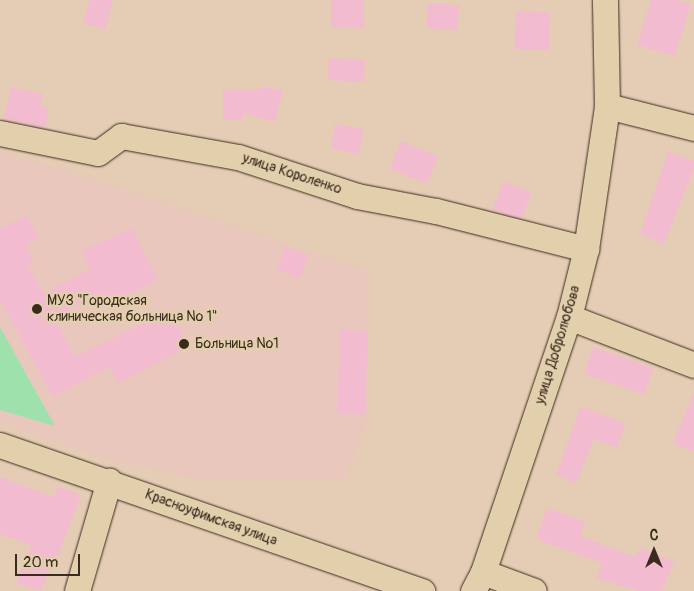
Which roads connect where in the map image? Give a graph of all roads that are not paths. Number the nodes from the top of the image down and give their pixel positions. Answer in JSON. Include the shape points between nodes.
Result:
{"nodes":[{"id":1,"x":605,"y":0,"type":"edge"},
{"id":2,"x":607,"y":106,"type":"junction"},
{"id":3,"x":694,"y":128,"type":"edge"},
{"id":4,"x":0,"y":132,"type":"edge"},
{"id":5,"x":586,"y":249,"type":"junction"},
{"id":6,"x":569,"y":318,"type":"junction"},
{"id":7,"x":694,"y":365,"type":"edge"},
{"id":8,"x":0,"y":445,"type":"edge"},
{"id":9,"x":109,"y":480,"type":"junction"},
{"id":10,"x":478,"y":581,"type":"edge"},
{"id":11,"x":77,"y":591,"type":"edge"},
{"id":12,"x":422,"y":591,"type":"edge"},
{"id":13,"x":534,"y":591,"type":"edge"}],
"edges":[{"from":1,"to":2,"type":"street","name":"улица Добролюбова"},
{"from":2,"to":3,"type":"street"},
{"from":2,"to":5,"type":"street","name":"улица Добролюбова"},
{"from":4,"to":5,"type":"street","name":"улица Короленко","via":[[98,152],[121,136],[238,156],[357,196],[436,211]]},
{"from":5,"to":6,"type":"street","name":"улица Добролюбова"},
{"from":6,"to":7,"type":"street"},
{"from":6,"to":10,"type":"street","name":"улица Добролюбова"},
{"from":8,"to":9,"type":"street","name":"Красноуфимская улица"},
{"from":9,"to":11,"type":"street"},
{"from":9,"to":12,"type":"street","name":"Красноуфимская улица"},
{"from":10,"to":13,"type":"street"}]}
